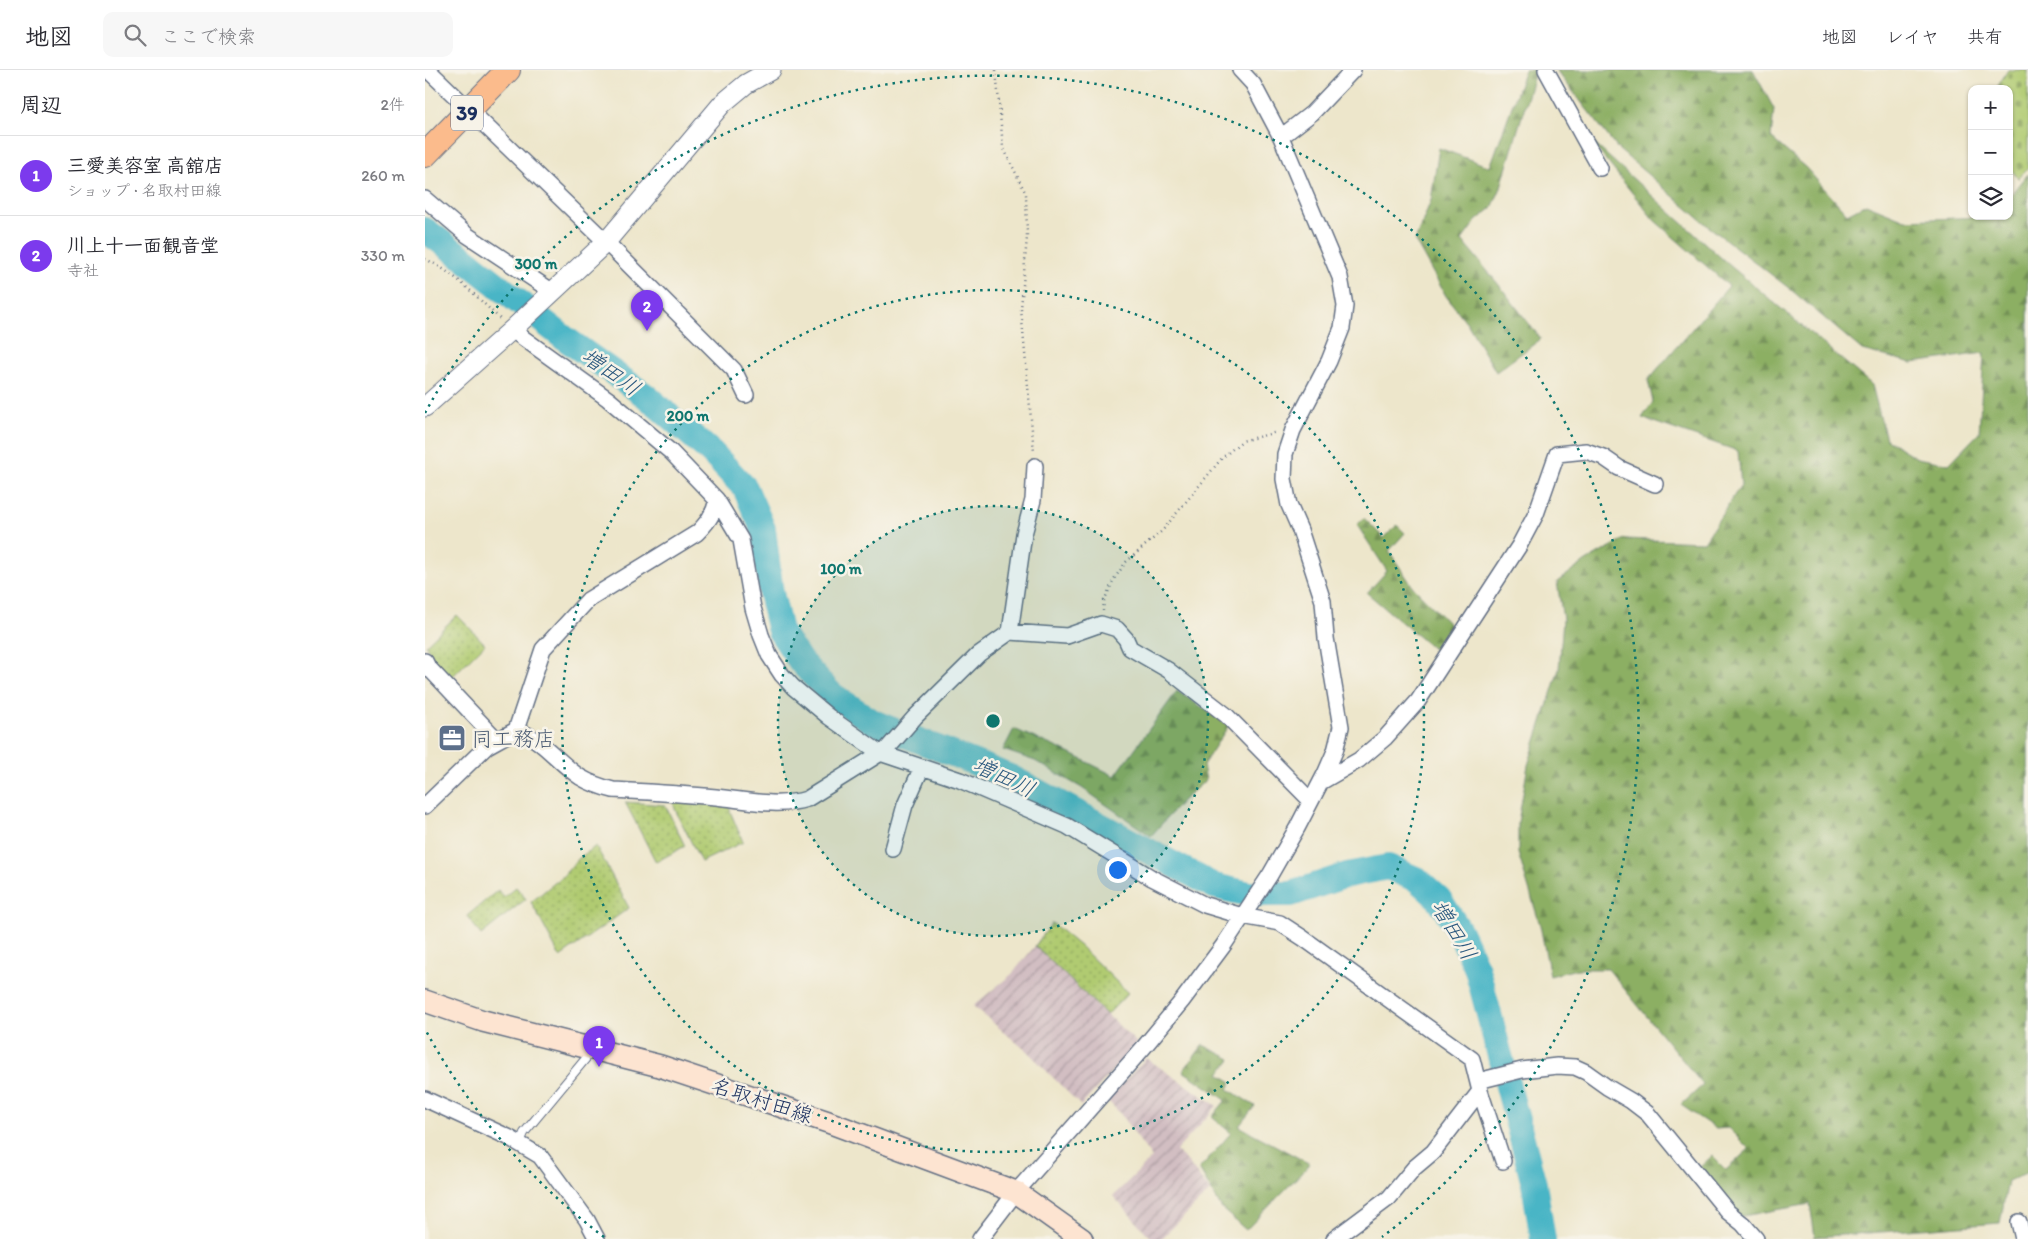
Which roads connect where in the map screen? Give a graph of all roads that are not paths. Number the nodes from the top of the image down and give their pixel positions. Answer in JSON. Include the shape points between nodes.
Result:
{"nodes":[{"id":1,"x":428,"y":70,"type":"edge"},
{"id":2,"x":508,"y":70,"type":"edge"},
{"id":3,"x":771,"y":70,"type":"edge"},
{"id":4,"x":1240,"y":70,"type":"edge"},
{"id":5,"x":1353,"y":70,"type":"edge"},
{"id":6,"x":1546,"y":70,"type":"edge"},
{"id":7,"x":470,"y":110,"type":"junction"},
{"id":8,"x":1281,"y":137,"type":"junction"},
{"id":9,"x":425,"y":154,"type":"edge"},
{"id":10,"x":1600,"y":168,"type":"dead end"},
{"id":11,"x":425,"y":199,"type":"edge"},
{"id":12,"x":606,"y":242,"type":"junction"},
{"id":13,"x":550,"y":295,"type":"junction"},
{"id":14,"x":514,"y":328,"type":"junction"},
{"id":15,"x":746,"y":395,"type":"dead end"},
{"id":16,"x":425,"y":407,"type":"edge"},
{"id":17,"x":1035,"y":466,"type":"road end"},
{"id":18,"x":1655,"y":484,"type":"dead end"},
{"id":19,"x":717,"y":500,"type":"junction"},
{"id":20,"x":1010,"y":632,"type":"junction"},
{"id":21,"x":425,"y":661,"type":"edge"},
{"id":22,"x":516,"y":730,"type":"junction"},
{"id":23,"x":497,"y":740,"type":"junction"},
{"id":24,"x":884,"y":751,"type":"junction"},
{"id":25,"x":923,"y":767,"type":"junction"},
{"id":26,"x":1321,"y":782,"type":"junction"},
{"id":27,"x":1311,"y":801,"type":"junction"},
{"id":28,"x":425,"y":806,"type":"edge"},
{"id":29,"x":893,"y":849,"type":"dead end"},
{"id":30,"x":1245,"y":913,"type":"junction"},
{"id":31,"x":425,"y":1001,"type":"edge"},
{"id":32,"x":593,"y":1049,"type":"junction"},
{"id":33,"x":1481,"y":1083,"type":"junction"},
{"id":34,"x":425,"y":1099,"type":"edge"},
{"id":35,"x":520,"y":1143,"type":"junction"},
{"id":36,"x":1503,"y":1161,"type":"dead end"},
{"id":37,"x":1016,"y":1192,"type":"junction"},
{"id":38,"x":2019,"y":1222,"type":"dead end"},
{"id":39,"x":597,"y":1239,"type":"edge"},
{"id":40,"x":980,"y":1239,"type":"edge"},
{"id":41,"x":1082,"y":1239,"type":"edge"},
{"id":42,"x":1334,"y":1239,"type":"edge"},
{"id":43,"x":1756,"y":1239,"type":"edge"},
{"id":44,"x":2023,"y":1239,"type":"edge"}],
"edges":[{"from":1,"to":7,"type":"street"},
{"from":2,"to":7,"type":"main road","number":"39"},
{"from":3,"to":12,"type":"street","via":[[746,84],[723,104]]},
{"from":4,"to":8,"type":"street","via":[[1253,84]]},
{"from":5,"to":8,"type":"street","via":[[1312,113]]},
{"from":6,"to":10,"type":"street"},
{"from":7,"to":9,"type":"main road","number":"39"},
{"from":7,"to":12,"type":"street"},
{"from":8,"to":26,"type":"street","via":[[1341,277],[1345,306],[1342,328],[1332,353],[1293,430],[1285,454],[1284,479],[1289,505],[1323,601],[1341,727],[1335,751]]},
{"from":11,"to":13,"type":"street"},
{"from":12,"to":13,"type":"street"},
{"from":12,"to":15,"type":"street","via":[[734,370]]},
{"from":13,"to":14,"type":"street"},
{"from":14,"to":16,"type":"street"},
{"from":14,"to":19,"type":"street","via":[[608,399],[671,452]]},
{"from":17,"to":20,"type":"street","via":[[1033,500],[1024,534]]},
{"from":18,"to":26,"type":"street","via":[[1586,451],[1557,454],[1536,514],[1519,546],[1418,701],[1385,738],[1359,760]]},
{"from":19,"to":22,"type":"street","via":[[708,521],[697,533],[588,600],[543,650]]},
{"from":19,"to":24,"type":"street","via":[[741,540],[753,608],[775,666],[807,699]]},
{"from":20,"to":24,"type":"street","via":[[979,654]]},
{"from":20,"to":27,"type":"street","via":[[1067,636],[1101,624],[1117,629],[1131,648],[1168,670],[1225,715]]},
{"from":21,"to":23,"type":"street"},
{"from":22,"to":23,"type":"street"},
{"from":22,"to":24,"type":"street","via":[[535,738],[580,777],[605,788],[779,804],[807,799]]},
{"from":23,"to":28,"type":"street"},
{"from":24,"to":25,"type":"street"},
{"from":25,"to":29,"type":"street","via":[[905,805]]},
{"from":25,"to":30,"type":"street","via":[[1067,826],[1205,905]]},
{"from":26,"to":27,"type":"street"},
{"from":27,"to":30,"type":"street"},
{"from":30,"to":33,"type":"street","via":[[1280,923],[1471,1059]]},
{"from":30,"to":37,"type":"street","via":[[1177,1007]]},
{"from":31,"to":32,"type":"main road","name":"名取村田線","via":[[483,1022]]},
{"from":32,"to":35,"type":"lane","via":[[524,1133]]},
{"from":32,"to":37,"type":"main road","name":"名取村田線","via":[[660,1066],[800,1112]]},
{"from":33,"to":36,"type":"street"},
{"from":33,"to":42,"type":"street","via":[[1438,1145],[1389,1198]]},
{"from":33,"to":43,"type":"street","via":[[1522,1070],[1575,1067],[1631,1100],[1647,1114],[1728,1212]]},
{"from":34,"to":35,"type":"street"},
{"from":35,"to":39,"type":"street","via":[[540,1156],[587,1220]]},
{"from":37,"to":40,"type":"street"},
{"from":37,"to":41,"type":"main road","name":"名取村田線"},
{"from":38,"to":44,"type":"street"}]}
